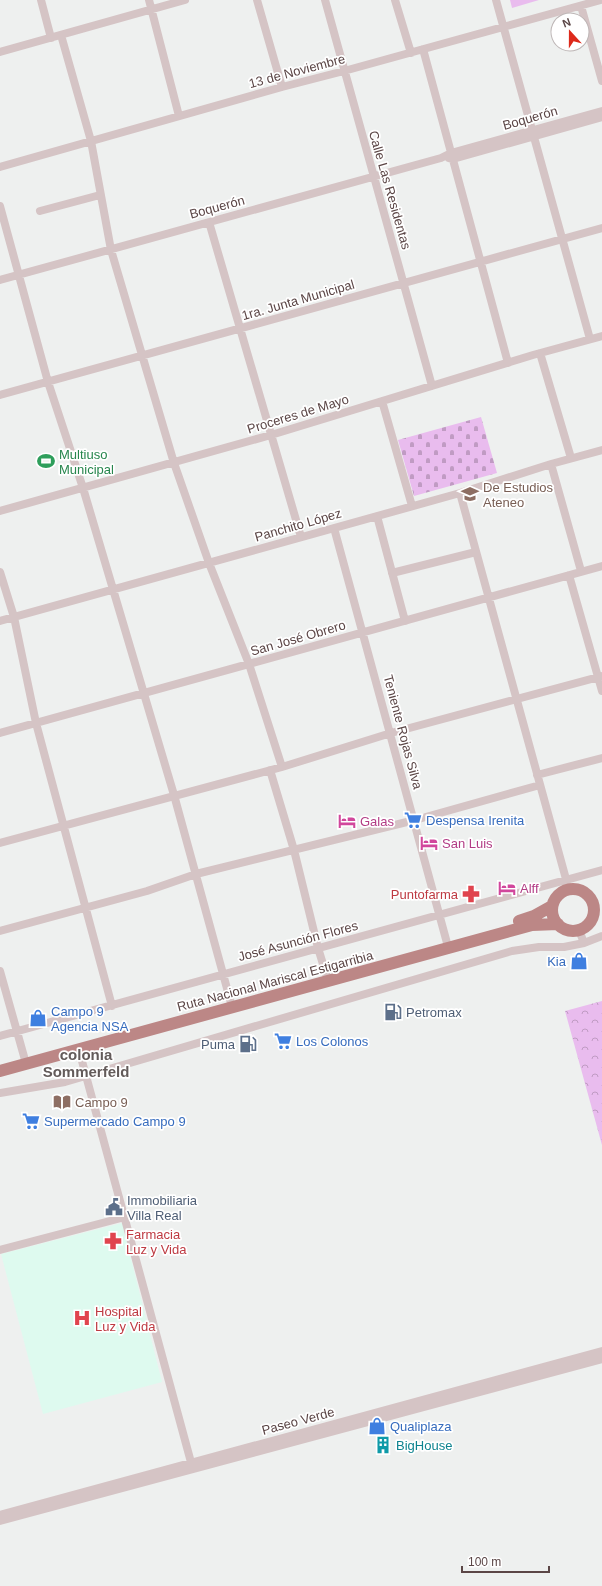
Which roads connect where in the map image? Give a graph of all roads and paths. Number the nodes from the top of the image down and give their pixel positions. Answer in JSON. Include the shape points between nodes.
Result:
{"nodes":[{"id":1,"x":41,"y":0,"type":"edge"},
{"id":2,"x":149,"y":0,"type":"edge"},
{"id":3,"x":185,"y":0,"type":"edge"},
{"id":4,"x":257,"y":0,"type":"edge"},
{"id":5,"x":325,"y":0,"type":"edge"},
{"id":6,"x":395,"y":0,"type":"edge"},
{"id":7,"x":496,"y":0,"type":"edge"},
{"id":8,"x":601,"y":0,"type":"edge"},
{"id":9,"x":581,"y":6,"type":"junction"},
{"id":10,"x":152,"y":9,"type":"junction"},
{"id":11,"x":504,"y":27,"type":"junction"},
{"id":12,"x":61,"y":35,"type":"junction"},
{"id":13,"x":51,"y":38,"type":"junction"},
{"id":14,"x":423,"y":49,"type":"junction"},
{"id":15,"x":0,"y":52,"type":"edge"},
{"id":16,"x":411,"y":53,"type":"junction"},
{"id":17,"x":344,"y":71,"type":"junction"},
{"id":18,"x":602,"y":80,"type":"edge"},
{"id":19,"x":282,"y":87,"type":"junction"},
{"id":20,"x":602,"y":111,"type":"edge"},
{"id":21,"x":179,"y":116,"type":"junction"},
{"id":22,"x":602,"y":117,"type":"edge"},
{"id":23,"x":533,"y":133,"type":"junction"},
{"id":24,"x":91,"y":141,"type":"junction"},
{"id":25,"x":452,"y":156,"type":"junction"},
{"id":26,"x":0,"y":167,"type":"edge"},
{"id":27,"x":374,"y":177,"type":"junction"},
{"id":28,"x":100,"y":195,"type":"junction"},
{"id":29,"x":0,"y":206,"type":"edge"},
{"id":30,"x":40,"y":211,"type":"dead end"},
{"id":31,"x":209,"y":222,"type":"junction"},
{"id":32,"x":602,"y":228,"type":"edge"},
{"id":33,"x":562,"y":239,"type":"junction"},
{"id":34,"x":111,"y":250,"type":"junction"},
{"id":35,"x":481,"y":261,"type":"junction"},
{"id":36,"x":19,"y":275,"type":"junction"},
{"id":37,"x":0,"y":280,"type":"edge"},
{"id":38,"x":403,"y":283,"type":"junction"},
{"id":39,"x":240,"y":328,"type":"junction"},
{"id":40,"x":602,"y":336,"type":"edge"},
{"id":41,"x":590,"y":339,"type":"junction"},
{"id":42,"x":540,"y":353,"type":"junction"},
{"id":43,"x":142,"y":356,"type":"junction"},
{"id":44,"x":508,"y":363,"type":"junction"},
{"id":45,"x":48,"y":382,"type":"junction"},
{"id":46,"x":432,"y":386,"type":"junction"},
{"id":47,"x":0,"y":395,"type":"edge"},
{"id":48,"x":382,"y":401,"type":"junction"},
{"id":49,"x":272,"y":435,"type":"junction"},
{"id":50,"x":602,"y":450,"type":"edge"},
{"id":51,"x":571,"y":458,"type":"junction"},
{"id":52,"x":174,"y":463,"type":"junction"},
{"id":53,"x":551,"y":464,"type":"junction"},
{"id":54,"x":82,"y":488,"type":"junction"},
{"id":55,"x":460,"y":493,"type":"junction"},
{"id":56,"x":412,"y":506,"type":"junction"},
{"id":57,"x":0,"y":511,"type":"edge"},
{"id":58,"x":377,"y":516,"type":"junction"},
{"id":59,"x":334,"y":528,"type":"junction"},
{"id":60,"x":301,"y":537,"type":"junction"},
{"id":61,"x":476,"y":552,"type":"junction"},
{"id":62,"x":209,"y":563,"type":"junction"},
{"id":63,"x":602,"y":566,"type":"edge"},
{"id":64,"x":581,"y":571,"type":"junction"},
{"id":65,"x":0,"y":572,"type":"edge"},
{"id":66,"x":392,"y":573,"type":"junction"},
{"id":67,"x":569,"y":575,"type":"junction"},
{"id":68,"x":112,"y":590,"type":"junction"},
{"id":69,"x":488,"y":597,"type":"junction"},
{"id":70,"x":14,"y":617,"type":"junction"},
{"id":71,"x":405,"y":620,"type":"junction"},
{"id":72,"x":0,"y":621,"type":"edge"},
{"id":73,"x":363,"y":632,"type":"junction"},
{"id":74,"x":248,"y":664,"type":"junction"},
{"id":75,"x":600,"y":677,"type":"edge"},
{"id":76,"x":602,"y":691,"type":"edge"},
{"id":77,"x":144,"y":693,"type":"junction"},
{"id":78,"x":516,"y":699,"type":"junction"},
{"id":79,"x":36,"y":723,"type":"junction"},
{"id":80,"x":0,"y":733,"type":"edge"},
{"id":81,"x":391,"y":733,"type":"junction"},
{"id":82,"x":602,"y":758,"type":"edge"},
{"id":83,"x":282,"y":767,"type":"junction"},
{"id":84,"x":270,"y":770,"type":"junction"},
{"id":85,"x":537,"y":775,"type":"junction"},
{"id":86,"x":540,"y":785,"type":"junction"},
{"id":87,"x":174,"y":795,"type":"junction"},
{"id":88,"x":415,"y":820,"type":"junction"},
{"id":89,"x":63,"y":826,"type":"junction"},
{"id":90,"x":0,"y":843,"type":"edge"},
{"id":91,"x":294,"y":850,"type":"junction"},
{"id":92,"x":602,"y":870,"type":"edge"},
{"id":93,"x":196,"y":874,"type":"junction"},
{"id":94,"x":568,"y":885,"type":"junction"},
{"id":95,"x":596,"y":897,"type":"edge"},
{"id":96,"x":552,"y":906,"type":"junction"},
{"id":97,"x":85,"y":908,"type":"junction"},
{"id":98,"x":598,"y":913,"type":"edge"},
{"id":99,"x":439,"y":914,"type":"junction"},
{"id":100,"x":558,"y":924,"type":"junction"},
{"id":101,"x":579,"y":930,"type":"junction"},
{"id":102,"x":0,"y":931,"type":"edge"},
{"id":103,"x":602,"y":936,"type":"edge"},
{"id":104,"x":447,"y":943,"type":"junction"},
{"id":105,"x":584,"y":943,"type":"junction"},
{"id":106,"x":318,"y":948,"type":"junction"},
{"id":107,"x":0,"y":972,"type":"edge"},
{"id":108,"x":223,"y":974,"type":"junction"},
{"id":109,"x":327,"y":977,"type":"junction"},
{"id":110,"x":231,"y":1004,"type":"junction"},
{"id":111,"x":112,"y":1006,"type":"junction"},
{"id":112,"x":17,"y":1031,"type":"junction"},
{"id":113,"x":0,"y":1036,"type":"edge"},
{"id":114,"x":79,"y":1050,"type":"junction"},
{"id":115,"x":25,"y":1060,"type":"junction"},
{"id":116,"x":0,"y":1066,"type":"edge"},
{"id":117,"x":0,"y":1071,"type":"edge"},
{"id":118,"x":85,"y":1075,"type":"junction"},
{"id":119,"x":0,"y":1093,"type":"edge"},
{"id":120,"x":125,"y":1217,"type":"junction"},
{"id":121,"x":0,"y":1250,"type":"edge"},
{"id":122,"x":602,"y":1351,"type":"edge"},
{"id":123,"x":602,"y":1359,"type":"edge"},
{"id":124,"x":474,"y":1390,"type":"junction"},
{"id":125,"x":192,"y":1466,"type":"junction"},
{"id":126,"x":6,"y":1516,"type":"edge"},
{"id":127,"x":0,"y":1521,"type":"edge"}],
"edges":[{"from":1,"to":13,"type":"street"},
{"from":2,"to":10,"type":"street"},
{"from":3,"to":10,"type":"street"},
{"from":4,"to":19,"type":"street"},
{"from":5,"to":17,"type":"street","name":"Calle Las Residentas"},
{"from":6,"to":16,"type":"street"},
{"from":7,"to":11,"type":"street"},
{"from":8,"to":9,"type":"street","name":"13 de Noviembre"},
{"from":9,"to":11,"type":"street","name":"13 de Noviembre"},
{"from":9,"to":18,"type":"street"},
{"from":10,"to":12,"type":"street"},
{"from":10,"to":21,"type":"street"},
{"from":11,"to":14,"type":"street","name":"13 de Noviembre"},
{"from":11,"to":23,"type":"street"},
{"from":12,"to":13,"type":"street"},
{"from":12,"to":24,"type":"street"},
{"from":13,"to":15,"type":"street"},
{"from":14,"to":16,"type":"street","name":"13 de Noviembre"},
{"from":14,"to":25,"type":"street"},
{"from":16,"to":17,"type":"street","name":"13 de Noviembre"},
{"from":17,"to":19,"type":"street","name":"13 de Noviembre"},
{"from":17,"to":27,"type":"street","name":"Calle Las Residentas"},
{"from":19,"to":21,"type":"street","name":"13 de Noviembre"},
{"from":20,"to":23,"type":"street","name":"Boquerón"},
{"from":21,"to":24,"type":"street","name":"13 de Noviembre"},
{"from":22,"to":23,"type":"street","name":"Boquerón"},
{"from":23,"to":25,"type":"street","name":"Boquerón"},
{"from":23,"to":33,"type":"street"},
{"from":24,"to":26,"type":"street","name":"13 de Noviembre"},
{"from":24,"to":28,"type":"street"},
{"from":25,"to":27,"type":"street","name":"Boquerón"},
{"from":25,"to":35,"type":"street"},
{"from":27,"to":31,"type":"street","name":"Boquerón"},
{"from":27,"to":38,"type":"street","name":"Calle Las Residentas"},
{"from":28,"to":30,"type":"street"},
{"from":28,"to":34,"type":"street"},
{"from":29,"to":36,"type":"street"},
{"from":31,"to":34,"type":"street","name":"Boquerón"},
{"from":31,"to":39,"type":"street"},
{"from":32,"to":33,"type":"street","name":"1ra. Junta Municipal"},
{"from":33,"to":35,"type":"street","name":"1ra. Junta Municipal"},
{"from":33,"to":41,"type":"street"},
{"from":34,"to":36,"type":"street","name":"Boquerón"},
{"from":34,"to":43,"type":"street"},
{"from":35,"to":38,"type":"street","name":"1ra. Junta Municipal"},
{"from":35,"to":44,"type":"street"},
{"from":36,"to":37,"type":"street","name":"Boquerón"},
{"from":36,"to":45,"type":"street"},
{"from":38,"to":39,"type":"street","name":"1ra. Junta Municipal"},
{"from":38,"to":46,"type":"street","name":"Calle Las Residentas"},
{"from":39,"to":43,"type":"street","name":"1ra. Junta Municipal"},
{"from":39,"to":49,"type":"street"},
{"from":40,"to":41,"type":"street","name":"Proceres de Mayo"},
{"from":41,"to":42,"type":"street","name":"Proceres de Mayo"},
{"from":42,"to":44,"type":"street","name":"Proceres de Mayo"},
{"from":42,"to":51,"type":"street"},
{"from":43,"to":45,"type":"street","name":"1ra. Junta Municipal"},
{"from":43,"to":52,"type":"street"},
{"from":44,"to":46,"type":"street","name":"Proceres de Mayo"},
{"from":45,"to":47,"type":"street","name":"1ra. Junta Municipal"},
{"from":45,"to":54,"type":"street"},
{"from":46,"to":48,"type":"street","name":"Proceres de Mayo"},
{"from":48,"to":49,"type":"street","name":"Proceres de Mayo"},
{"from":48,"to":56,"type":"street"},
{"from":49,"to":52,"type":"street","name":"Proceres de Mayo"},
{"from":49,"to":60,"type":"street"},
{"from":50,"to":51,"type":"street","name":"Panchito López"},
{"from":51,"to":53,"type":"street","name":"Panchito López"},
{"from":52,"to":54,"type":"street","name":"Proceres de Mayo"},
{"from":52,"to":62,"type":"street"},
{"from":53,"to":55,"type":"street","name":"Panchito López"},
{"from":53,"to":64,"type":"street"},
{"from":54,"to":57,"type":"street","name":"Proceres de Mayo"},
{"from":54,"to":68,"type":"street"},
{"from":55,"to":56,"type":"street","name":"Panchito López"},
{"from":55,"to":61,"type":"street"},
{"from":56,"to":58,"type":"street","name":"Panchito López"},
{"from":58,"to":59,"type":"street","name":"Panchito López"},
{"from":58,"to":66,"type":"street"},
{"from":59,"to":60,"type":"street","name":"Panchito López"},
{"from":59,"to":73,"type":"street","name":"Teniente Rojas Silva"},
{"from":60,"to":62,"type":"street","name":"Panchito López"},
{"from":61,"to":66,"type":"street"},
{"from":61,"to":69,"type":"street"},
{"from":62,"to":68,"type":"street","name":"Panchito López"},
{"from":62,"to":74,"type":"street"},
{"from":63,"to":64,"type":"street","name":"San José Obrero"},
{"from":64,"to":67,"type":"street","name":"San José Obrero"},
{"from":65,"to":70,"type":"street"},
{"from":66,"to":71,"type":"street"},
{"from":67,"to":69,"type":"street","name":"San José Obrero"},
{"from":67,"to":75,"type":"street"},
{"from":68,"to":70,"type":"street","name":"Panchito López"},
{"from":68,"to":77,"type":"street"},
{"from":69,"to":71,"type":"street","name":"San José Obrero"},
{"from":69,"to":78,"type":"street"},
{"from":70,"to":72,"type":"street","name":"Panchito López"},
{"from":70,"to":79,"type":"street"},
{"from":71,"to":73,"type":"street","name":"San José Obrero"},
{"from":73,"to":74,"type":"street","name":"San José Obrero"},
{"from":73,"to":81,"type":"street","name":"Teniente Rojas Silva"},
{"from":74,"to":77,"type":"street","name":"San José Obrero"},
{"from":74,"to":83,"type":"street"},
{"from":75,"to":76,"type":"street"},
{"from":75,"to":78,"type":"street"},
{"from":77,"to":79,"type":"street","name":"San José Obrero"},
{"from":77,"to":87,"type":"street"},
{"from":78,"to":81,"type":"street"},
{"from":78,"to":85,"type":"street"},
{"from":79,"to":80,"type":"street","name":"San José Obrero"},
{"from":79,"to":89,"type":"street"},
{"from":81,"to":83,"type":"street"},
{"from":81,"to":88,"type":"street","name":"Teniente Rojas Silva"},
{"from":82,"to":85,"type":"street"},
{"from":83,"to":84,"type":"street"},
{"from":84,"to":87,"type":"street"},
{"from":84,"to":91,"type":"street"},
{"from":85,"to":86,"type":"street"},
{"from":86,"to":88,"type":"street"},
{"from":86,"to":94,"type":"street"},
{"from":87,"to":89,"type":"street"},
{"from":87,"to":93,"type":"street"},
{"from":88,"to":91,"type":"street"},
{"from":88,"to":99,"type":"street","name":"Teniente Rojas Silva"},
{"from":89,"to":90,"type":"street"},
{"from":89,"to":97,"type":"street"},
{"from":91,"to":93,"type":"street"},
{"from":91,"to":106,"type":"street"},
{"from":92,"to":94,"type":"street","name":"José Asunción Flores"},
{"from":93,"to":97,"type":"street"},
{"from":93,"to":108,"type":"street"},
{"from":94,"to":95,"type":"highway"},
{"from":94,"to":96,"type":"highway","via":[[557,896]]},
{"from":94,"to":99,"type":"street","name":"José Asunción Flores"},
{"from":95,"to":98,"type":"highway","via":[[594,906]]},
{"from":96,"to":100,"type":"highway","via":[[553,916]]},
{"from":96,"to":104,"type":"highway","name":"Ruta Nacional Mariscal Estigarribia","via":[[509,925]]},
{"from":97,"to":102,"type":"street"},
{"from":97,"to":111,"type":"street"},
{"from":98,"to":101,"type":"highway","via":[[588,925]]},
{"from":99,"to":104,"type":"street","name":"Teniente Rojas Silva"},
{"from":99,"to":106,"type":"street","name":"José Asunción Flores"},
{"from":100,"to":101,"type":"highway","via":[[568,931]]},
{"from":100,"to":114,"type":"highway","name":"Ruta Nacional Mariscal Estigarribia","via":[[532,925]]},
{"from":101,"to":105,"type":"street"},
{"from":103,"to":105,"type":"street"},
{"from":104,"to":109,"type":"highway","name":"Ruta Nacional Mariscal Estigarribia"},
{"from":105,"to":118,"type":"street","via":[[512,951]]},
{"from":106,"to":108,"type":"street","name":"José Asunción Flores"},
{"from":106,"to":109,"type":"street"},
{"from":107,"to":112,"type":"street"},
{"from":108,"to":110,"type":"street"},
{"from":108,"to":111,"type":"street","name":"José Asunción Flores"},
{"from":109,"to":110,"type":"highway","name":"Ruta Nacional Mariscal Estigarribia"},
{"from":110,"to":115,"type":"highway","name":"Ruta Nacional Mariscal Estigarribia"},
{"from":111,"to":112,"type":"street","name":"José Asunción Flores"},
{"from":112,"to":113,"type":"street","name":"José Asunción Flores"},
{"from":112,"to":115,"type":"street"},
{"from":114,"to":117,"type":"highway","name":"Ruta Nacional Mariscal Estigarribia"},
{"from":114,"to":118,"type":"street"},
{"from":115,"to":116,"type":"highway","name":"Ruta Nacional Mariscal Estigarribia"},
{"from":118,"to":119,"type":"street","via":[[65,1082]]},
{"from":118,"to":120,"type":"street"},
{"from":120,"to":121,"type":"street"},
{"from":120,"to":125,"type":"street"},
{"from":122,"to":124,"type":"street","name":"Paseo Verde"},
{"from":123,"to":124,"type":"street","name":"Paseo Verde"},
{"from":124,"to":125,"type":"street","name":"Paseo Verde"},
{"from":125,"to":126,"type":"street","name":"Paseo Verde"},
{"from":126,"to":127,"type":"street","name":"Paseo Verde"}]}
